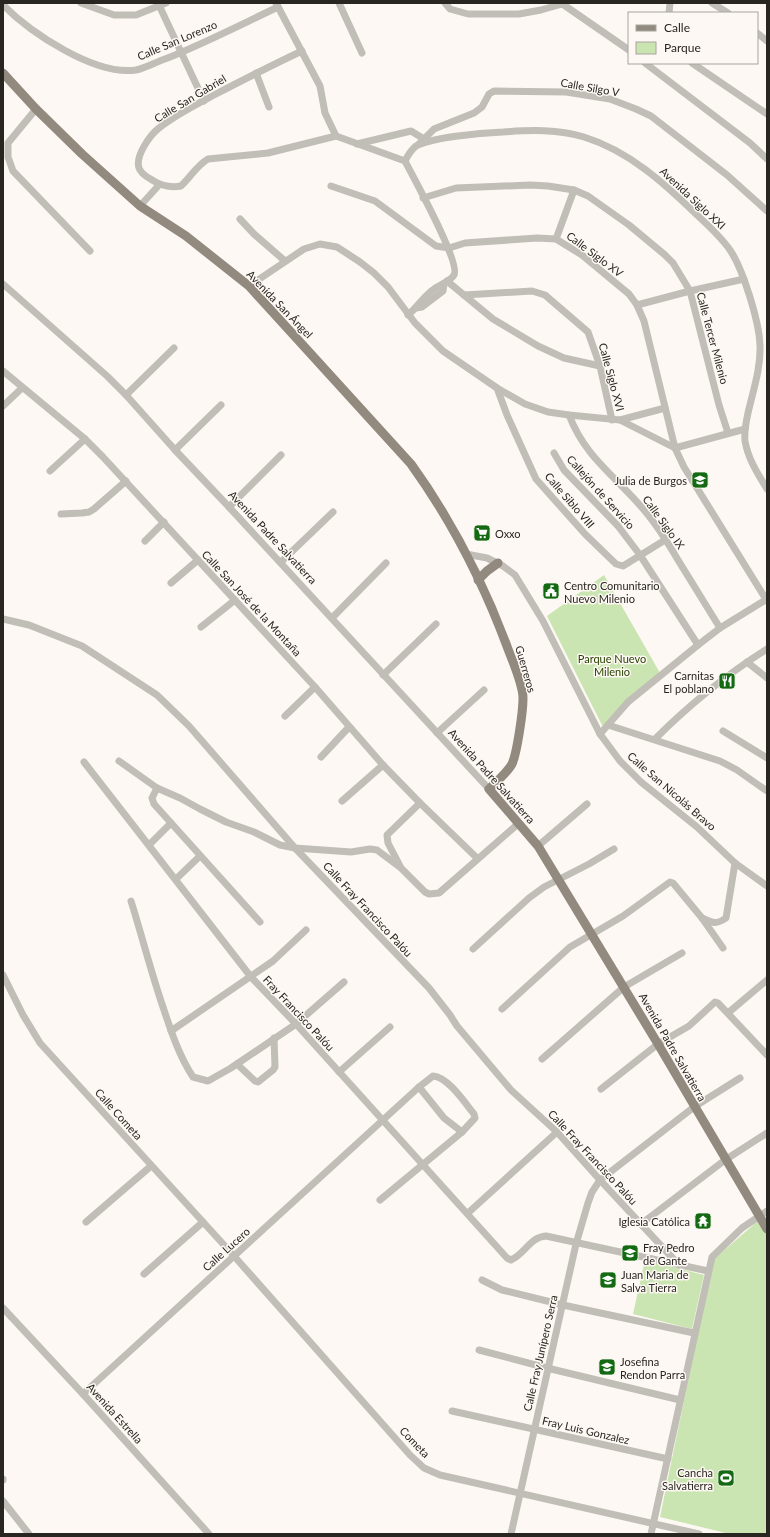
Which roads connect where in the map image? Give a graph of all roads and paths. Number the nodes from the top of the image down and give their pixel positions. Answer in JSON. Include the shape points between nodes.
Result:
{"nodes":[{"id":1,"x":81,"y":3,"type":"edge"},
{"id":2,"x":339,"y":3,"type":"edge"},
{"id":3,"x":444,"y":3,"type":"edge"},
{"id":4,"x":562,"y":3,"type":"edge"},
{"id":5,"x":661,"y":3,"type":"edge"},
{"id":6,"x":712,"y":3,"type":"edge"},
{"id":7,"x":161,"y":4,"type":"edge"},
{"id":8,"x":3,"y":5,"type":"edge"},
{"id":9,"x":277,"y":5,"type":"edge"},
{"id":10,"x":669,"y":8,"type":"edge"},
{"id":11,"x":726,"y":12,"type":"edge"},
{"id":12,"x":758,"y":35,"type":"edge"},
{"id":13,"x":767,"y":41,"type":"edge"},
{"id":14,"x":628,"y":49,"type":"edge"},
{"id":15,"x":302,"y":51,"type":"junction"},
{"id":16,"x":181,"y":53,"type":"junction"},
{"id":17,"x":362,"y":53,"type":"dead end"},
{"id":18,"x":646,"y":64,"type":"edge"},
{"id":19,"x":693,"y":64,"type":"edge"},
{"id":20,"x":3,"y":73,"type":"edge"},
{"id":21,"x":256,"y":73,"type":"junction"},
{"id":22,"x":204,"y":100,"type":"junction"},
{"id":23,"x":269,"y":107,"type":"dead end"},
{"id":24,"x":36,"y":109,"type":"junction"},
{"id":25,"x":767,"y":114,"type":"edge"},
{"id":26,"x":336,"y":136,"type":"junction"},
{"id":27,"x":424,"y":139,"type":"junction"},
{"id":28,"x":6,"y":141,"type":"edge"},
{"id":29,"x":357,"y":144,"type":"junction"},
{"id":30,"x":417,"y":146,"type":"junction"},
{"id":31,"x":767,"y":159,"type":"edge"},
{"id":32,"x":405,"y":161,"type":"junction"},
{"id":33,"x":159,"y":184,"type":"junction"},
{"id":34,"x":331,"y":186,"type":"dead end"},
{"id":35,"x":574,"y":190,"type":"junction"},
{"id":36,"x":424,"y":198,"type":"junction"},
{"id":37,"x":140,"y":206,"type":"junction"},
{"id":38,"x":767,"y":210,"type":"edge"},
{"id":39,"x":240,"y":219,"type":"dead end"},
{"id":40,"x":556,"y":239,"type":"junction"},
{"id":41,"x":448,"y":248,"type":"junction"},
{"id":42,"x":90,"y":251,"type":"dead end"},
{"id":43,"x":285,"y":261,"type":"junction"},
{"id":44,"x":744,"y":279,"type":"junction"},
{"id":45,"x":446,"y":283,"type":"junction"},
{"id":46,"x":3,"y":284,"type":"edge"},
{"id":47,"x":249,"y":286,"type":"junction"},
{"id":48,"x":690,"y":291,"type":"junction"},
{"id":49,"x":464,"y":295,"type":"junction"},
{"id":50,"x":637,"y":305,"type":"junction"},
{"id":51,"x":408,"y":315,"type":"junction"},
{"id":52,"x":174,"y":348,"type":"dead end"},
{"id":53,"x":600,"y":366,"type":"junction"},
{"id":54,"x":3,"y":371,"type":"edge"},
{"id":55,"x":22,"y":388,"type":"junction"},
{"id":56,"x":497,"y":388,"type":"junction"},
{"id":57,"x":126,"y":395,"type":"junction"},
{"id":58,"x":221,"y":405,"type":"dead end"},
{"id":59,"x":3,"y":406,"type":"edge"},
{"id":60,"x":665,"y":408,"type":"junction"},
{"id":61,"x":569,"y":416,"type":"junction"},
{"id":62,"x":612,"y":420,"type":"junction"},
{"id":63,"x":620,"y":420,"type":"junction"},
{"id":64,"x":745,"y":429,"type":"junction"},
{"id":65,"x":728,"y":433,"type":"junction"},
{"id":66,"x":85,"y":439,"type":"junction"},
{"id":67,"x":675,"y":448,"type":"junction"},
{"id":68,"x":175,"y":450,"type":"junction"},
{"id":69,"x":554,"y":453,"type":"dead end"},
{"id":70,"x":281,"y":455,"type":"dead end"},
{"id":71,"x":50,"y":471,"type":"dead end"},
{"id":72,"x":126,"y":481,"type":"junction"},
{"id":73,"x":767,"y":490,"type":"edge"},
{"id":74,"x":229,"y":506,"type":"junction"},
{"id":75,"x":333,"y":512,"type":"dead end"},
{"id":76,"x":61,"y":514,"type":"dead end"},
{"id":77,"x":164,"y":522,"type":"junction"},
{"id":78,"x":665,"y":540,"type":"junction"},
{"id":79,"x":145,"y":541,"type":"dead end"},
{"id":80,"x":466,"y":554,"type":"junction"},
{"id":81,"x":640,"y":555,"type":"junction"},
{"id":82,"x":198,"y":560,"type":"junction"},
{"id":83,"x":281,"y":562,"type":"junction"},
{"id":84,"x":386,"y":563,"type":"dead end"},
{"id":85,"x":498,"y":563,"type":"junction"},
{"id":86,"x":478,"y":580,"type":"junction"},
{"id":87,"x":171,"y":583,"type":"dead end"},
{"id":88,"x":235,"y":600,"type":"junction"},
{"id":89,"x":767,"y":600,"type":"edge"},
{"id":90,"x":332,"y":618,"type":"junction"},
{"id":91,"x":3,"y":619,"type":"edge"},
{"id":92,"x":436,"y":624,"type":"dead end"},
{"id":93,"x":201,"y":627,"type":"dead end"},
{"id":94,"x":720,"y":628,"type":"junction"},
{"id":95,"x":698,"y":645,"type":"junction"},
{"id":96,"x":767,"y":649,"type":"edge"},
{"id":97,"x":747,"y":662,"type":"junction"},
{"id":98,"x":384,"y":675,"type":"junction"},
{"id":99,"x":767,"y":678,"type":"edge"},
{"id":100,"x":314,"y":686,"type":"junction"},
{"id":101,"x":484,"y":690,"type":"dead end"},
{"id":102,"x":285,"y":716,"type":"dead end"},
{"id":103,"x":608,"y":725,"type":"junction"},
{"id":104,"x":349,"y":727,"type":"junction"},
{"id":105,"x":723,"y":731,"type":"dead end"},
{"id":106,"x":437,"y":733,"type":"junction"},
{"id":107,"x":600,"y":734,"type":"junction"},
{"id":108,"x":655,"y":739,"type":"junction"},
{"id":109,"x":321,"y":757,"type":"dead end"},
{"id":110,"x":767,"y":758,"type":"edge"},
{"id":111,"x":119,"y":761,"type":"dead end"},
{"id":112,"x":84,"y":762,"type":"dead end"},
{"id":113,"x":383,"y":765,"type":"junction"},
{"id":114,"x":157,"y":788,"type":"junction"},
{"id":115,"x":489,"y":789,"type":"junction"},
{"id":116,"x":767,"y":791,"type":"edge"},
{"id":117,"x":342,"y":801,"type":"dead end"},
{"id":118,"x":420,"y":803,"type":"junction"},
{"id":119,"x":587,"y":804,"type":"dead end"},
{"id":120,"x":171,"y":823,"type":"junction"},
{"id":121,"x":519,"y":823,"type":"junction"},
{"id":122,"x":149,"y":845,"type":"junction"},
{"id":123,"x":538,"y":846,"type":"junction"},
{"id":124,"x":295,"y":848,"type":"junction"},
{"id":125,"x":614,"y":849,"type":"dead end"},
{"id":126,"x":200,"y":856,"type":"junction"},
{"id":127,"x":478,"y":858,"type":"junction"},
{"id":128,"x":735,"y":863,"type":"junction"},
{"id":129,"x":401,"y":868,"type":"junction"},
{"id":130,"x":176,"y":879,"type":"junction"},
{"id":131,"x":559,"y":880,"type":"junction"},
{"id":132,"x":767,"y":886,"type":"edge"},
{"id":133,"x":132,"y":901,"type":"dead end"},
{"id":134,"x":702,"y":918,"type":"junction"},
{"id":135,"x":260,"y":922,"type":"dead end"},
{"id":136,"x":306,"y":930,"type":"dead end"},
{"id":137,"x":591,"y":934,"type":"junction"},
{"id":138,"x":723,"y":948,"type":"dead end"},
{"id":139,"x":473,"y":949,"type":"dead end"},
{"id":140,"x":682,"y":953,"type":"dead end"},
{"id":141,"x":3,"y":975,"type":"edge"},
{"id":142,"x":251,"y":977,"type":"junction"},
{"id":143,"x":767,"y":980,"type":"edge"},
{"id":144,"x":344,"y":982,"type":"dead end"},
{"id":145,"x":624,"y":987,"type":"junction"},
{"id":146,"x":502,"y":1009,"type":"dead end"},
{"id":147,"x":728,"y":1013,"type":"junction"},
{"id":148,"x":296,"y":1024,"type":"junction"},
{"id":149,"x":390,"y":1027,"type":"dead end"},
{"id":150,"x":171,"y":1031,"type":"junction"},
{"id":151,"x":274,"y":1038,"type":"junction"},
{"id":152,"x":658,"y":1044,"type":"junction"},
{"id":153,"x":767,"y":1055,"type":"edge"},
{"id":154,"x":542,"y":1059,"type":"dead end"},
{"id":155,"x":237,"y":1064,"type":"junction"},
{"id":156,"x":339,"y":1072,"type":"junction"},
{"id":157,"x":740,"y":1078,"type":"dead end"},
{"id":158,"x":418,"y":1087,"type":"junction"},
{"id":159,"x":601,"y":1089,"type":"dead end"},
{"id":160,"x":694,"y":1107,"type":"junction"},
{"id":161,"x":383,"y":1120,"type":"junction"},
{"id":162,"x":462,"y":1132,"type":"junction"},
{"id":163,"x":557,"y":1132,"type":"junction"},
{"id":164,"x":767,"y":1133,"type":"edge"},
{"id":165,"x":725,"y":1160,"type":"junction"},
{"id":166,"x":422,"y":1164,"type":"junction"},
{"id":167,"x":151,"y":1166,"type":"junction"},
{"id":168,"x":600,"y":1180,"type":"junction"},
{"id":169,"x":380,"y":1200,"type":"dead end"},
{"id":170,"x":767,"y":1211,"type":"edge"},
{"id":171,"x":468,"y":1213,"type":"junction"},
{"id":172,"x":759,"y":1217,"type":"junction"},
{"id":173,"x":86,"y":1222,"type":"dead end"},
{"id":174,"x":203,"y":1222,"type":"junction"},
{"id":175,"x":641,"y":1224,"type":"junction"},
{"id":176,"x":767,"y":1229,"type":"edge"},
{"id":177,"x":576,"y":1244,"type":"junction"},
{"id":178,"x":234,"y":1256,"type":"junction"},
{"id":179,"x":679,"y":1265,"type":"junction"},
{"id":180,"x":708,"y":1270,"type":"junction"},
{"id":181,"x":144,"y":1274,"type":"dead end"},
{"id":182,"x":482,"y":1280,"type":"dead end"},
{"id":183,"x":563,"y":1305,"type":"junction"},
{"id":184,"x":3,"y":1308,"type":"edge"},
{"id":185,"x":694,"y":1334,"type":"junction"},
{"id":186,"x":479,"y":1350,"type":"dead end"},
{"id":187,"x":547,"y":1368,"type":"junction"},
{"id":188,"x":83,"y":1394,"type":"junction"},
{"id":189,"x":680,"y":1400,"type":"junction"},
{"id":190,"x":452,"y":1411,"type":"dead end"},
{"id":191,"x":535,"y":1430,"type":"junction"},
{"id":192,"x":668,"y":1460,"type":"junction"},
{"id":193,"x":520,"y":1494,"type":"junction"},
{"id":194,"x":3,"y":1501,"type":"edge"},
{"id":195,"x":654,"y":1524,"type":"junction"},
{"id":196,"x":30,"y":1534,"type":"edge"},
{"id":197,"x":209,"y":1534,"type":"edge"},
{"id":198,"x":511,"y":1534,"type":"edge"},
{"id":199,"x":651,"y":1534,"type":"edge"},
{"id":200,"x":699,"y":1534,"type":"edge"}],
"edges":[{"from":1,"to":7,"type":"street","via":[[114,15],[136,15]]},
{"from":2,"to":17,"type":"street"},
{"from":3,"to":4,"type":"street","via":[[450,9],[468,14],[519,14]]},
{"from":4,"to":14,"type":"street"},
{"from":5,"to":10,"type":"street"},
{"from":6,"to":11,"type":"street"},
{"from":7,"to":16,"type":"street"},
{"from":8,"to":16,"type":"street","name":"Calle San Lorenzo","via":[[42,37],[80,58],[112,69],[136,70]]},
{"from":9,"to":15,"type":"street"},
{"from":9,"to":16,"type":"street","name":"Calle San Lorenzo"},
{"from":12,"to":13,"type":"street"},
{"from":15,"to":21,"type":"street","name":"Calle San Gabriel"},
{"from":15,"to":26,"type":"street","via":[[320,86],[325,113]]},
{"from":16,"to":22,"type":"street"},
{"from":18,"to":31,"type":"street"},
{"from":19,"to":25,"type":"street"},
{"from":20,"to":24,"type":"main road","name":"Avenida San Ángel"},
{"from":21,"to":22,"type":"street","name":"Calle San Gabriel"},
{"from":21,"to":23,"type":"street"},
{"from":22,"to":33,"type":"street","name":"Calle San Gabriel","via":[[158,129],[142,150],[138,167],[142,174]]},
{"from":24,"to":28,"type":"street"},
{"from":24,"to":37,"type":"main road","name":"Avenida San Ángel"},
{"from":26,"to":29,"type":"street"},
{"from":26,"to":33,"type":"street","via":[[268,153],[208,159],[201,163],[181,186]]},
{"from":27,"to":29,"type":"street","via":[[411,131]]},
{"from":27,"to":30,"type":"street","name":"Calle Silgo V"},
{"from":27,"to":38,"type":"street","name":"Calle Silgo V","via":[[434,129],[474,113],[494,91],[566,92],[610,99],[651,116],[727,175]]},
{"from":28,"to":42,"type":"street","via":[[13,172]]},
{"from":29,"to":32,"type":"street"},
{"from":30,"to":32,"type":"street","via":[[409,152]]},
{"from":30,"to":44,"type":"street","name":"Avenida Siglo XXI","via":[[442,139],[528,130],[583,137],[610,147],[650,173],[719,236],[730,250]]},
{"from":32,"to":36,"type":"street"},
{"from":33,"to":37,"type":"street"},
{"from":34,"to":41,"type":"street","via":[[375,201],[436,246]]},
{"from":35,"to":36,"type":"street","name":"Calle Tercer Milenio","via":[[530,185],[481,186],[456,188]]},
{"from":35,"to":40,"type":"street"},
{"from":35,"to":48,"type":"street","name":"Calle Tercer Milenio","via":[[588,196],[629,225],[665,255]]},
{"from":36,"to":41,"type":"street"},
{"from":37,"to":47,"type":"main road","name":"Avenida San Ángel","via":[[186,236]]},
{"from":39,"to":43,"type":"street"},
{"from":40,"to":41,"type":"street","name":"Calle Siglo XV","via":[[466,243]]},
{"from":40,"to":50,"type":"street","name":"Calle Siglo XV","via":[[582,256],[629,294]]},
{"from":41,"to":45,"type":"street","via":[[455,270],[454,275]]},
{"from":43,"to":47,"type":"street"},
{"from":43,"to":51,"type":"street","via":[[304,249],[320,244],[337,247],[374,273],[388,287]]},
{"from":44,"to":48,"type":"street"},
{"from":44,"to":64,"type":"street","name":"Avenida Siglo XXI","via":[[760,344],[760,363]]},
{"from":45,"to":49,"type":"street"},
{"from":45,"to":51,"type":"street","via":[[438,286]]},
{"from":46,"to":57,"type":"street","name":"Avenida Padre Salvatierra"},
{"from":47,"to":80,"type":"main road","name":"Avenida San Ángel","via":[[411,464],[429,489]]},
{"from":48,"to":50,"type":"street"},
{"from":48,"to":65,"type":"street","name":"Calle Tercer Milenio"},
{"from":49,"to":53,"type":"street","via":[[506,328],[538,346],[564,358]]},
{"from":49,"to":53,"type":"street","name":"Calle Siglo XVI","via":[[532,291],[545,295],[588,332]]},
{"from":50,"to":60,"type":"street","name":"Calle Siglo XV","via":[[644,322]]},
{"from":51,"to":56,"type":"street","via":[[443,351]]},
{"from":52,"to":57,"type":"street"},
{"from":53,"to":62,"type":"street","name":"Calle Siglo XVI"},
{"from":54,"to":55,"type":"street","name":"Calle San José de la Montaña"},
{"from":55,"to":59,"type":"street"},
{"from":55,"to":66,"type":"street","name":"Calle San José de la Montaña"},
{"from":56,"to":61,"type":"street","via":[[525,404]]},
{"from":56,"to":81,"type":"street","name":"Calle Siblo VIII","via":[[536,479],[585,534],[616,564],[623,566]]},
{"from":57,"to":68,"type":"street","name":"Avenida Padre Salvatierra"},
{"from":58,"to":68,"type":"street"},
{"from":60,"to":63,"type":"street"},
{"from":60,"to":67,"type":"street","name":"Calle Siglo XV"},
{"from":61,"to":62,"type":"street"},
{"from":61,"to":78,"type":"street","name":"Calle Siglo IX","via":[[585,448],[644,510]]},
{"from":62,"to":63,"type":"street"},
{"from":63,"to":67,"type":"street"},
{"from":64,"to":65,"type":"street"},
{"from":64,"to":73,"type":"street","name":"Avenida Siglo XXI","via":[[748,454]]},
{"from":65,"to":67,"type":"street"},
{"from":66,"to":71,"type":"street"},
{"from":66,"to":72,"type":"street","name":"Calle San José de la Montaña"},
{"from":67,"to":89,"type":"street","name":"Calle Siglo XV","via":[[684,467]]},
{"from":68,"to":74,"type":"street","name":"Avenida Padre Salvatierra"},
{"from":69,"to":81,"type":"street","name":"Callejón de Servicio","via":[[564,470],[618,526]]},
{"from":70,"to":74,"type":"street"},
{"from":72,"to":76,"type":"street","via":[[89,512]]},
{"from":72,"to":77,"type":"street","name":"Calle San José de la Montaña"},
{"from":74,"to":83,"type":"street","name":"Avenida Padre Salvatierra"},
{"from":75,"to":83,"type":"street"},
{"from":77,"to":79,"type":"street"},
{"from":77,"to":82,"type":"street","name":"Calle San José de la Montaña"},
{"from":78,"to":81,"type":"street","name":"Calle Siblo VIII"},
{"from":78,"to":94,"type":"street","name":"Calle Siglo IX"},
{"from":80,"to":85,"type":"street","name":"Calle San Nicolás Bravo"},
{"from":80,"to":86,"type":"main road","name":"Guerreros"},
{"from":81,"to":95,"type":"street","name":"Callejón de Servicio"},
{"from":82,"to":87,"type":"street"},
{"from":82,"to":88,"type":"street","name":"Calle San José de la Montaña"},
{"from":83,"to":90,"type":"street","name":"Avenida Padre Salvatierra"},
{"from":84,"to":90,"type":"street"},
{"from":85,"to":86,"type":"main road"},
{"from":85,"to":107,"type":"street","name":"Calle San Nicolás Bravo","via":[[515,575],[543,621]]},
{"from":86,"to":115,"type":"main road","name":"Guerreros","via":[[502,633],[523,697],[516,749],[511,765]]},
{"from":88,"to":93,"type":"street"},
{"from":88,"to":100,"type":"street","name":"Calle San José de la Montaña"},
{"from":89,"to":94,"type":"street"},
{"from":90,"to":98,"type":"street","name":"Avenida Padre Salvatierra"},
{"from":91,"to":124,"type":"street","name":"Calle Fray Francisco Palóu","via":[[29,625],[82,646],[157,695],[189,726]]},
{"from":92,"to":98,"type":"street"},
{"from":94,"to":95,"type":"street"},
{"from":95,"to":103,"type":"street","via":[[628,702]]},
{"from":96,"to":97,"type":"street"},
{"from":97,"to":99,"type":"street"},
{"from":97,"to":108,"type":"street","via":[[710,689]]},
{"from":98,"to":106,"type":"street","name":"Avenida Padre Salvatierra"},
{"from":100,"to":102,"type":"street"},
{"from":100,"to":104,"type":"street","name":"Calle San José de la Montaña"},
{"from":101,"to":106,"type":"street"},
{"from":103,"to":107,"type":"street"},
{"from":103,"to":108,"type":"street"},
{"from":104,"to":109,"type":"street"},
{"from":104,"to":113,"type":"street","name":"Calle San José de la Montaña"},
{"from":105,"to":110,"type":"street"},
{"from":106,"to":115,"type":"street","name":"Avenida Padre Salvatierra"},
{"from":107,"to":128,"type":"street","name":"Calle San Nicolás Bravo","via":[[620,761],[641,782],[697,827]]},
{"from":108,"to":116,"type":"street","via":[[720,761]]},
{"from":111,"to":114,"type":"street"},
{"from":112,"to":122,"type":"street","name":"Fray Francisco Palóu"},
{"from":113,"to":117,"type":"street"},
{"from":113,"to":118,"type":"street","name":"Calle San José de la Montaña"},
{"from":114,"to":120,"type":"street","via":[[152,798],[154,804]]},
{"from":114,"to":124,"type":"street","via":[[226,822],[280,845]]},
{"from":115,"to":121,"type":"main road","name":"Avenida Padre Salvatierra"},
{"from":118,"to":127,"type":"street","name":"Calle San José de la Montaña"},
{"from":118,"to":129,"type":"street","via":[[387,835],[388,843]]},
{"from":119,"to":123,"type":"street"},
{"from":120,"to":122,"type":"street"},
{"from":120,"to":126,"type":"street"},
{"from":121,"to":123,"type":"main road","name":"Avenida Padre Salvatierra"},
{"from":121,"to":127,"type":"street"},
{"from":122,"to":130,"type":"street","name":"Fray Francisco Palóu"},
{"from":123,"to":131,"type":"main road","name":"Avenida Padre Salvatierra"},
{"from":124,"to":129,"type":"street","via":[[351,852],[377,850]]},
{"from":124,"to":163,"type":"street","name":"Calle Fray Francisco Palóu","via":[[429,988],[511,1090]]},
{"from":125,"to":131,"type":"street"},
{"from":126,"to":130,"type":"street"},
{"from":126,"to":135,"type":"street"},
{"from":127,"to":129,"type":"street","via":[[434,895],[424,892]]},
{"from":128,"to":132,"type":"street","name":"Calle San Nicolás Bravo"},
{"from":128,"to":134,"type":"street","via":[[726,918],[715,923]]},
{"from":130,"to":142,"type":"street","name":"Fray Francisco Palóu"},
{"from":131,"to":137,"type":"main road","name":"Avenida Padre Salvatierra"},
{"from":131,"to":139,"type":"street","via":[[529,898]]},
{"from":133,"to":150,"type":"street","via":[[146,955]]},
{"from":134,"to":137,"type":"street","via":[[674,883],[670,882],[623,916]]},
{"from":134,"to":138,"type":"street"},
{"from":136,"to":142,"type":"street","via":[[273,961]]},
{"from":137,"to":145,"type":"main road","name":"Avenida Padre Salvatierra"},
{"from":137,"to":146,"type":"street","via":[[570,947]]},
{"from":140,"to":145,"type":"street"},
{"from":141,"to":167,"type":"street","name":"Calle Cometa","via":[[40,1044]]},
{"from":142,"to":148,"type":"street","name":"Fray Francisco Palóu"},
{"from":142,"to":150,"type":"street"},
{"from":143,"to":147,"type":"street"},
{"from":144,"to":148,"type":"street"},
{"from":145,"to":152,"type":"main road","name":"Avenida Padre Salvatierra"},
{"from":145,"to":154,"type":"street"},
{"from":147,"to":152,"type":"street","via":[[718,1003],[712,1003],[689,1026]]},
{"from":147,"to":153,"type":"street"},
{"from":148,"to":151,"type":"street"},
{"from":148,"to":156,"type":"street","name":"Fray Francisco Palóu"},
{"from":149,"to":156,"type":"street"},
{"from":150,"to":155,"type":"street","via":[[193,1077],[208,1081]]},
{"from":151,"to":155,"type":"street"},
{"from":151,"to":155,"type":"street","via":[[275,1067],[258,1082]]},
{"from":152,"to":159,"type":"street"},
{"from":152,"to":160,"type":"main road","name":"Avenida Padre Salvatierra"},
{"from":156,"to":161,"type":"street","name":"Fray Francisco Palóu"},
{"from":157,"to":160,"type":"street"},
{"from":158,"to":161,"type":"street","name":"Calle Lucero"},
{"from":158,"to":162,"type":"street","via":[[444,1118]]},
{"from":158,"to":162,"type":"street","name":"Calle Lucero","via":[[433,1076],[451,1086],[475,1118]]},
{"from":160,"to":165,"type":"main road","name":"Avenida Padre Salvatierra"},
{"from":160,"to":168,"type":"street"},
{"from":161,"to":166,"type":"street","name":"Fray Francisco Palóu"},
{"from":161,"to":178,"type":"street","name":"Calle Lucero"},
{"from":162,"to":166,"type":"street"},
{"from":163,"to":168,"type":"street","name":"Calle Fray Francisco Palóu"},
{"from":163,"to":171,"type":"street"},
{"from":164,"to":165,"type":"street"},
{"from":165,"to":172,"type":"main road","name":"Avenida Padre Salvatierra"},
{"from":165,"to":175,"type":"street"},
{"from":166,"to":169,"type":"street"},
{"from":166,"to":171,"type":"street","name":"Fray Francisco Palóu"},
{"from":167,"to":173,"type":"street"},
{"from":167,"to":174,"type":"street","name":"Calle Cometa"},
{"from":168,"to":175,"type":"street","name":"Calle Fray Francisco Palóu"},
{"from":168,"to":177,"type":"street","name":"Calle Fray Junípero Serra","via":[[592,1192]]},
{"from":170,"to":172,"type":"street"},
{"from":171,"to":177,"type":"street","name":"Fray Francisco Palóu","via":[[511,1260],[540,1237],[546,1236]]},
{"from":172,"to":176,"type":"main road","name":"Avenida Padre Salvatierra"},
{"from":172,"to":180,"type":"street","via":[[742,1228],[712,1257]]},
{"from":174,"to":178,"type":"street","name":"Calle Cometa"},
{"from":174,"to":181,"type":"street"},
{"from":175,"to":179,"type":"street","name":"Calle Fray Francisco Palóu"},
{"from":177,"to":179,"type":"street"},
{"from":177,"to":183,"type":"street","name":"Calle Fray Junípero Serra"},
{"from":178,"to":188,"type":"street","name":"Calle Lucero"},
{"from":178,"to":193,"type":"street","name":"Cometa","via":[[424,1468]]},
{"from":179,"to":180,"type":"street"},
{"from":180,"to":185,"type":"street"},
{"from":182,"to":183,"type":"street","via":[[502,1290]]},
{"from":183,"to":185,"type":"street"},
{"from":183,"to":187,"type":"street","name":"Calle Fray Junípero Serra"},
{"from":184,"to":188,"type":"street","name":"Avenida Estrella"},
{"from":185,"to":189,"type":"street"},
{"from":186,"to":187,"type":"street"},
{"from":187,"to":189,"type":"street"},
{"from":187,"to":191,"type":"street","name":"Calle Fray Junípero Serra"},
{"from":188,"to":197,"type":"street","name":"Avenida Estrella"},
{"from":189,"to":192,"type":"street"},
{"from":190,"to":191,"type":"street","name":"Fray Luis Gonzalez"},
{"from":191,"to":192,"type":"street","name":"Fray Luis Gonzalez"},
{"from":191,"to":193,"type":"street","name":"Calle Fray Junípero Serra"},
{"from":192,"to":195,"type":"street"},
{"from":193,"to":195,"type":"street","name":"Cometa"},
{"from":193,"to":198,"type":"street","name":"Calle Fray Junípero Serra"},
{"from":194,"to":196,"type":"street"},
{"from":195,"to":199,"type":"street"},
{"from":195,"to":200,"type":"street","name":"Cometa"}]}
